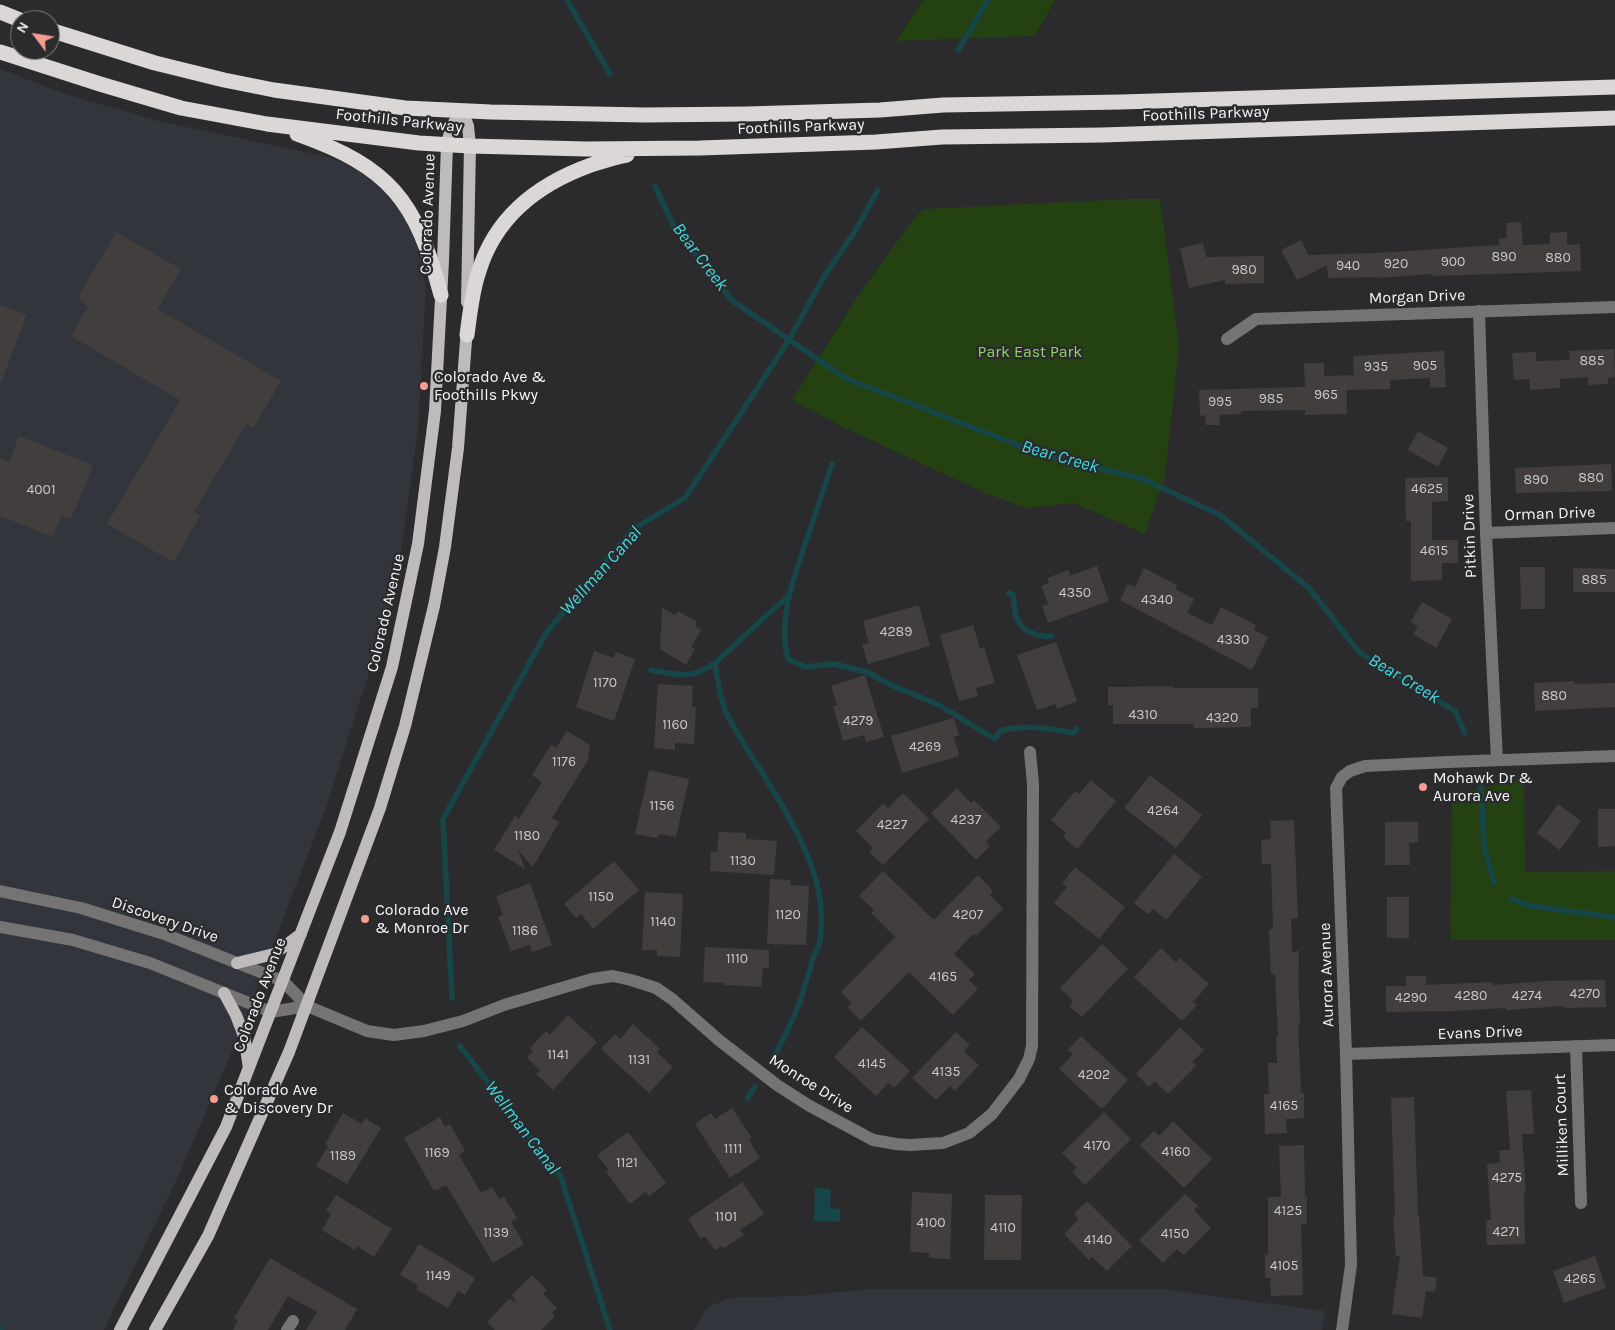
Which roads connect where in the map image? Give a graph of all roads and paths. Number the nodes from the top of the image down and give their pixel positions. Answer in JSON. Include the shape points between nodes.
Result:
{"nodes":[{"id":1,"x":60,"y":33,"type":"edge"},
{"id":2,"x":0,"y":52,"type":"edge"},
{"id":3,"x":1615,"y":87,"type":"edge"},
{"id":4,"x":462,"y":111,"type":"junction"},
{"id":5,"x":1615,"y":118,"type":"edge"},
{"id":6,"x":267,"y":124,"type":"junction"},
{"id":7,"x":447,"y":144,"type":"junction"},
{"id":8,"x":470,"y":146,"type":"junction"},
{"id":9,"x":700,"y":148,"type":"junction"},
{"id":10,"x":441,"y":294,"type":"junction"},
{"id":11,"x":1615,"y":307,"type":"edge"},
{"id":12,"x":1479,"y":311,"type":"junction"},
{"id":13,"x":466,"y":335,"type":"junction"},
{"id":14,"x":1226,"y":339,"type":"dead end"},
{"id":15,"x":1615,"y":528,"type":"edge"},
{"id":16,"x":1486,"y":533,"type":"junction"},
{"id":17,"x":1030,"y":752,"type":"dead end"},
{"id":18,"x":1615,"y":756,"type":"edge"},
{"id":19,"x":1497,"y":760,"type":"junction"},
{"id":20,"x":0,"y":890,"type":"edge"},
{"id":21,"x":0,"y":927,"type":"edge"},
{"id":22,"x":302,"y":934,"type":"junction"},
{"id":23,"x":237,"y":963,"type":"junction"},
{"id":24,"x":284,"y":981,"type":"junction"},
{"id":25,"x":224,"y":993,"type":"junction"},
{"id":26,"x":307,"y":1006,"type":"junction"},
{"id":27,"x":271,"y":1012,"type":"junction"},
{"id":28,"x":1615,"y":1045,"type":"edge"},
{"id":29,"x":1576,"y":1046,"type":"junction"},
{"id":30,"x":1346,"y":1054,"type":"junction"},
{"id":31,"x":249,"y":1068,"type":"junction"},
{"id":32,"x":1581,"y":1203,"type":"dead end"},
{"id":33,"x":120,"y":1330,"type":"edge"},
{"id":34,"x":155,"y":1330,"type":"edge"},
{"id":35,"x":1342,"y":1330,"type":"edge"}],
"edges":[{"from":1,"to":4,"type":"highway","name":"Foothills Parkway","via":[[155,63],[274,90],[405,108]]},
{"from":2,"to":6,"type":"highway","name":"Foothills Parkway","via":[[181,108]]},
{"from":3,"to":4,"type":"highway","name":"Foothills Parkway","via":[[943,105],[747,114]]},
{"from":4,"to":7,"type":"main road","name":"Colorado Avenue","via":[[455,119]]},
{"from":4,"to":8,"type":"main road","via":[[468,126]]},
{"from":5,"to":9,"type":"highway","name":"Foothills Parkway","via":[[1112,135],[942,137]]},
{"from":6,"to":7,"type":"highway","name":"Foothills Parkway"},
{"from":6,"to":10,"type":"highway","via":[[346,153],[381,177],[408,208],[417,224]]},
{"from":7,"to":8,"type":"highway","name":"Foothills Parkway"},
{"from":7,"to":10,"type":"main road","name":"Colorado Avenue"},
{"from":8,"to":9,"type":"highway","name":"Foothills Parkway"},
{"from":8,"to":13,"type":"main road"},
{"from":9,"to":13,"type":"highway","via":[[618,156],[572,172],[532,194],[516,208],[485,255],[474,288]]},
{"from":10,"to":22,"type":"main road","name":"Colorado Avenue","via":[[435,411],[418,544],[392,667],[340,832]]},
{"from":11,"to":12,"type":"street","name":"Morgan Drive"},
{"from":12,"to":14,"type":"street","name":"Morgan Drive","via":[[1256,319]]},
{"from":12,"to":16,"type":"street","name":"Pitkin Drive"},
{"from":13,"to":26,"type":"main road","via":[[458,448],[445,546],[429,625],[405,726],[380,808]]},
{"from":15,"to":16,"type":"street","name":"Orman Drive"},
{"from":16,"to":19,"type":"street","name":"Pitkin Drive"},
{"from":17,"to":26,"type":"street","name":"Monroe Drive","via":[[1033,784],[1032,1046],[1019,1078],[992,1114],[969,1133],[944,1143],[910,1145],[872,1140],[808,1106],[777,1085],[656,988],[613,976],[592,979],[424,1031],[394,1035],[367,1031]]},
{"from":18,"to":19,"type":"street","name":"Aurora Avenue"},
{"from":19,"to":30,"type":"street","name":"Aurora Avenue","via":[[1365,766],[1342,777],[1336,788]]},
{"from":20,"to":23,"type":"street","name":"Discovery Drive","via":[[81,908],[164,934]]},
{"from":21,"to":25,"type":"street","via":[[73,940],[150,963]]},
{"from":22,"to":23,"type":"main road","via":[[274,954]]},
{"from":22,"to":24,"type":"main road","name":"Colorado Avenue"},
{"from":23,"to":24,"type":"street","name":"Discovery Drive"},
{"from":24,"to":26,"type":"street","name":"Discovery Drive"},
{"from":24,"to":27,"type":"main road","name":"Colorado Avenue"},
{"from":25,"to":27,"type":"street"},
{"from":25,"to":31,"type":"main road","via":[[244,1036]]},
{"from":26,"to":27,"type":"street"},
{"from":26,"to":34,"type":"main road","via":[[218,1215]]},
{"from":27,"to":31,"type":"main road","name":"Colorado Avenue"},
{"from":28,"to":29,"type":"street","name":"Evans Drive"},
{"from":29,"to":30,"type":"street","name":"Evans Drive"},
{"from":29,"to":32,"type":"street","name":"Milliken Court"},
{"from":30,"to":35,"type":"street","name":"Aurora Avenue","via":[[1351,1265]]},
{"from":31,"to":33,"type":"main road","name":"Colorado Avenue","via":[[226,1127]]}]}
